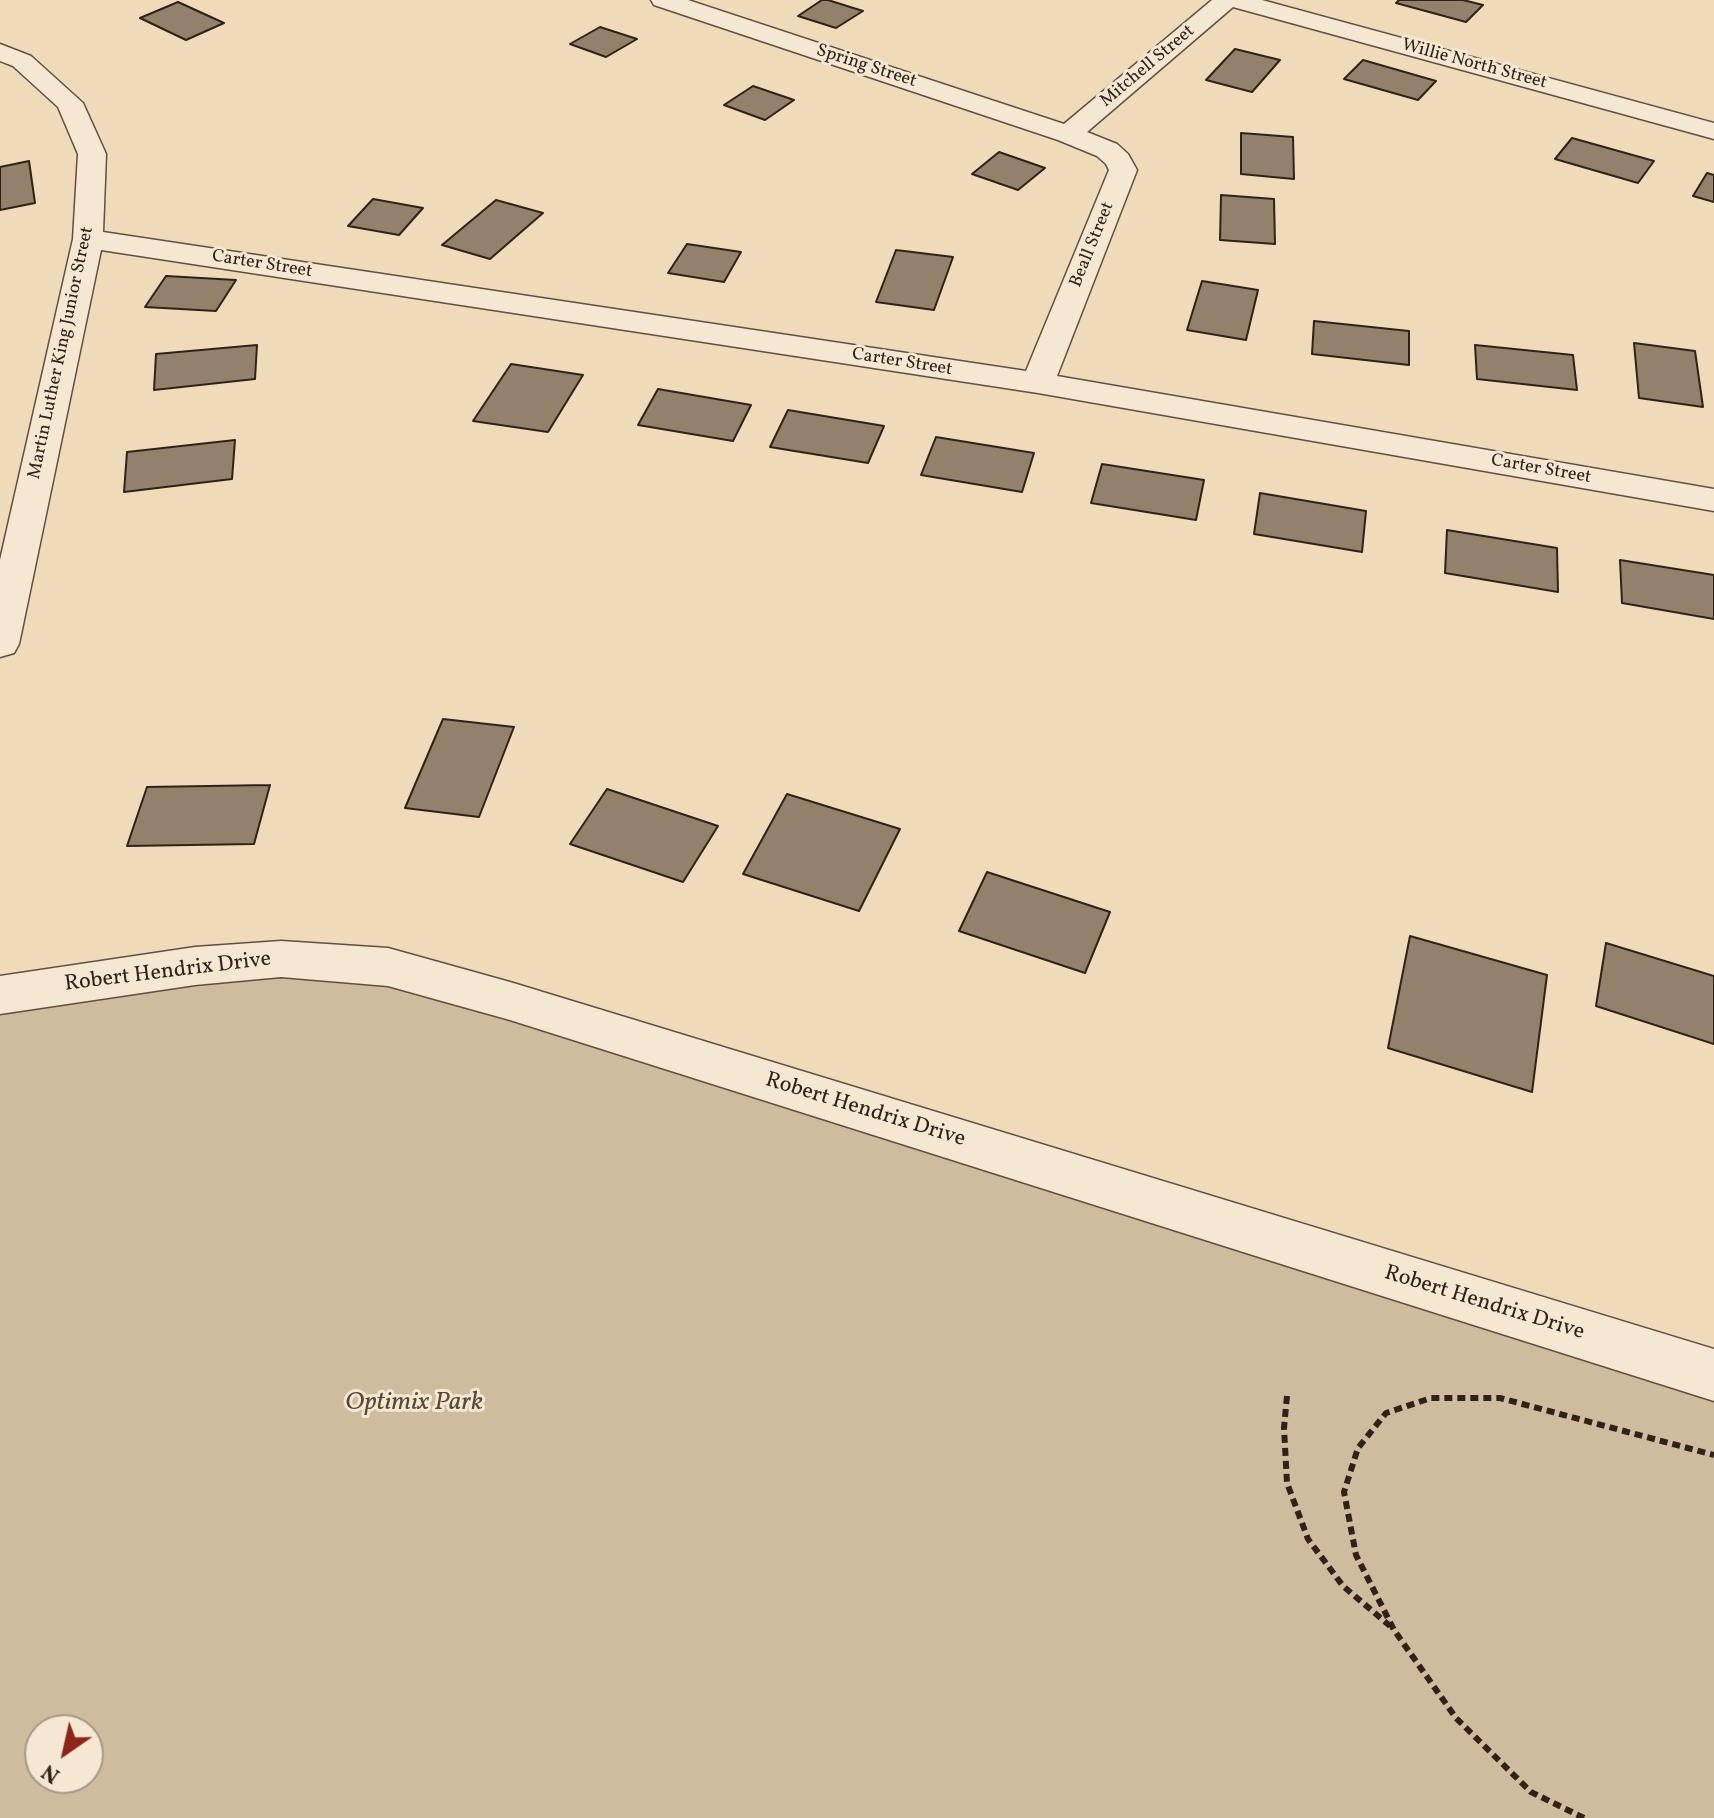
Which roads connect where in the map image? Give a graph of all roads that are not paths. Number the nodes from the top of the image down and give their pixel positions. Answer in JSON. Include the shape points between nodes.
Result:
{"nodes":[{"id":1,"x":663,"y":0,"type":"edge"},
{"id":2,"x":1227,"y":0,"type":"edge"},
{"id":3,"x":1234,"y":0,"type":"edge"},
{"id":4,"x":0,"y":52,"type":"edge"},
{"id":5,"x":1714,"y":131,"type":"edge"},
{"id":6,"x":1068,"y":134,"type":"junction"},
{"id":7,"x":88,"y":239,"type":"junction"},
{"id":8,"x":1038,"y":383,"type":"junction"},
{"id":9,"x":1714,"y":500,"type":"edge"},
{"id":10,"x":0,"y":644,"type":"edge"},
{"id":11,"x":0,"y":995,"type":"edge"},
{"id":12,"x":1714,"y":1375,"type":"edge"}],
"edges":[{"from":1,"to":6,"type":"street","name":"Spring Street"},
{"from":2,"to":6,"type":"street","name":"Mitchell Street"},
{"from":3,"to":5,"type":"street","name":"Willie North Street"},
{"from":4,"to":7,"type":"street","name":"Martin Luther King Junior Street","via":[[22,61],[70,103],[92,154]]},
{"from":6,"to":8,"type":"street","name":"Beall Street","via":[[1107,150],[1123,170]]},
{"from":7,"to":8,"type":"street","name":"Carter Street"},
{"from":7,"to":10,"type":"street","name":"Martin Luther King Junior Street"},
{"from":8,"to":9,"type":"street","name":"Carter Street"},
{"from":11,"to":12,"type":"street","name":"Robert Hendrix Drive","via":[[281,959],[388,967]]}]}
